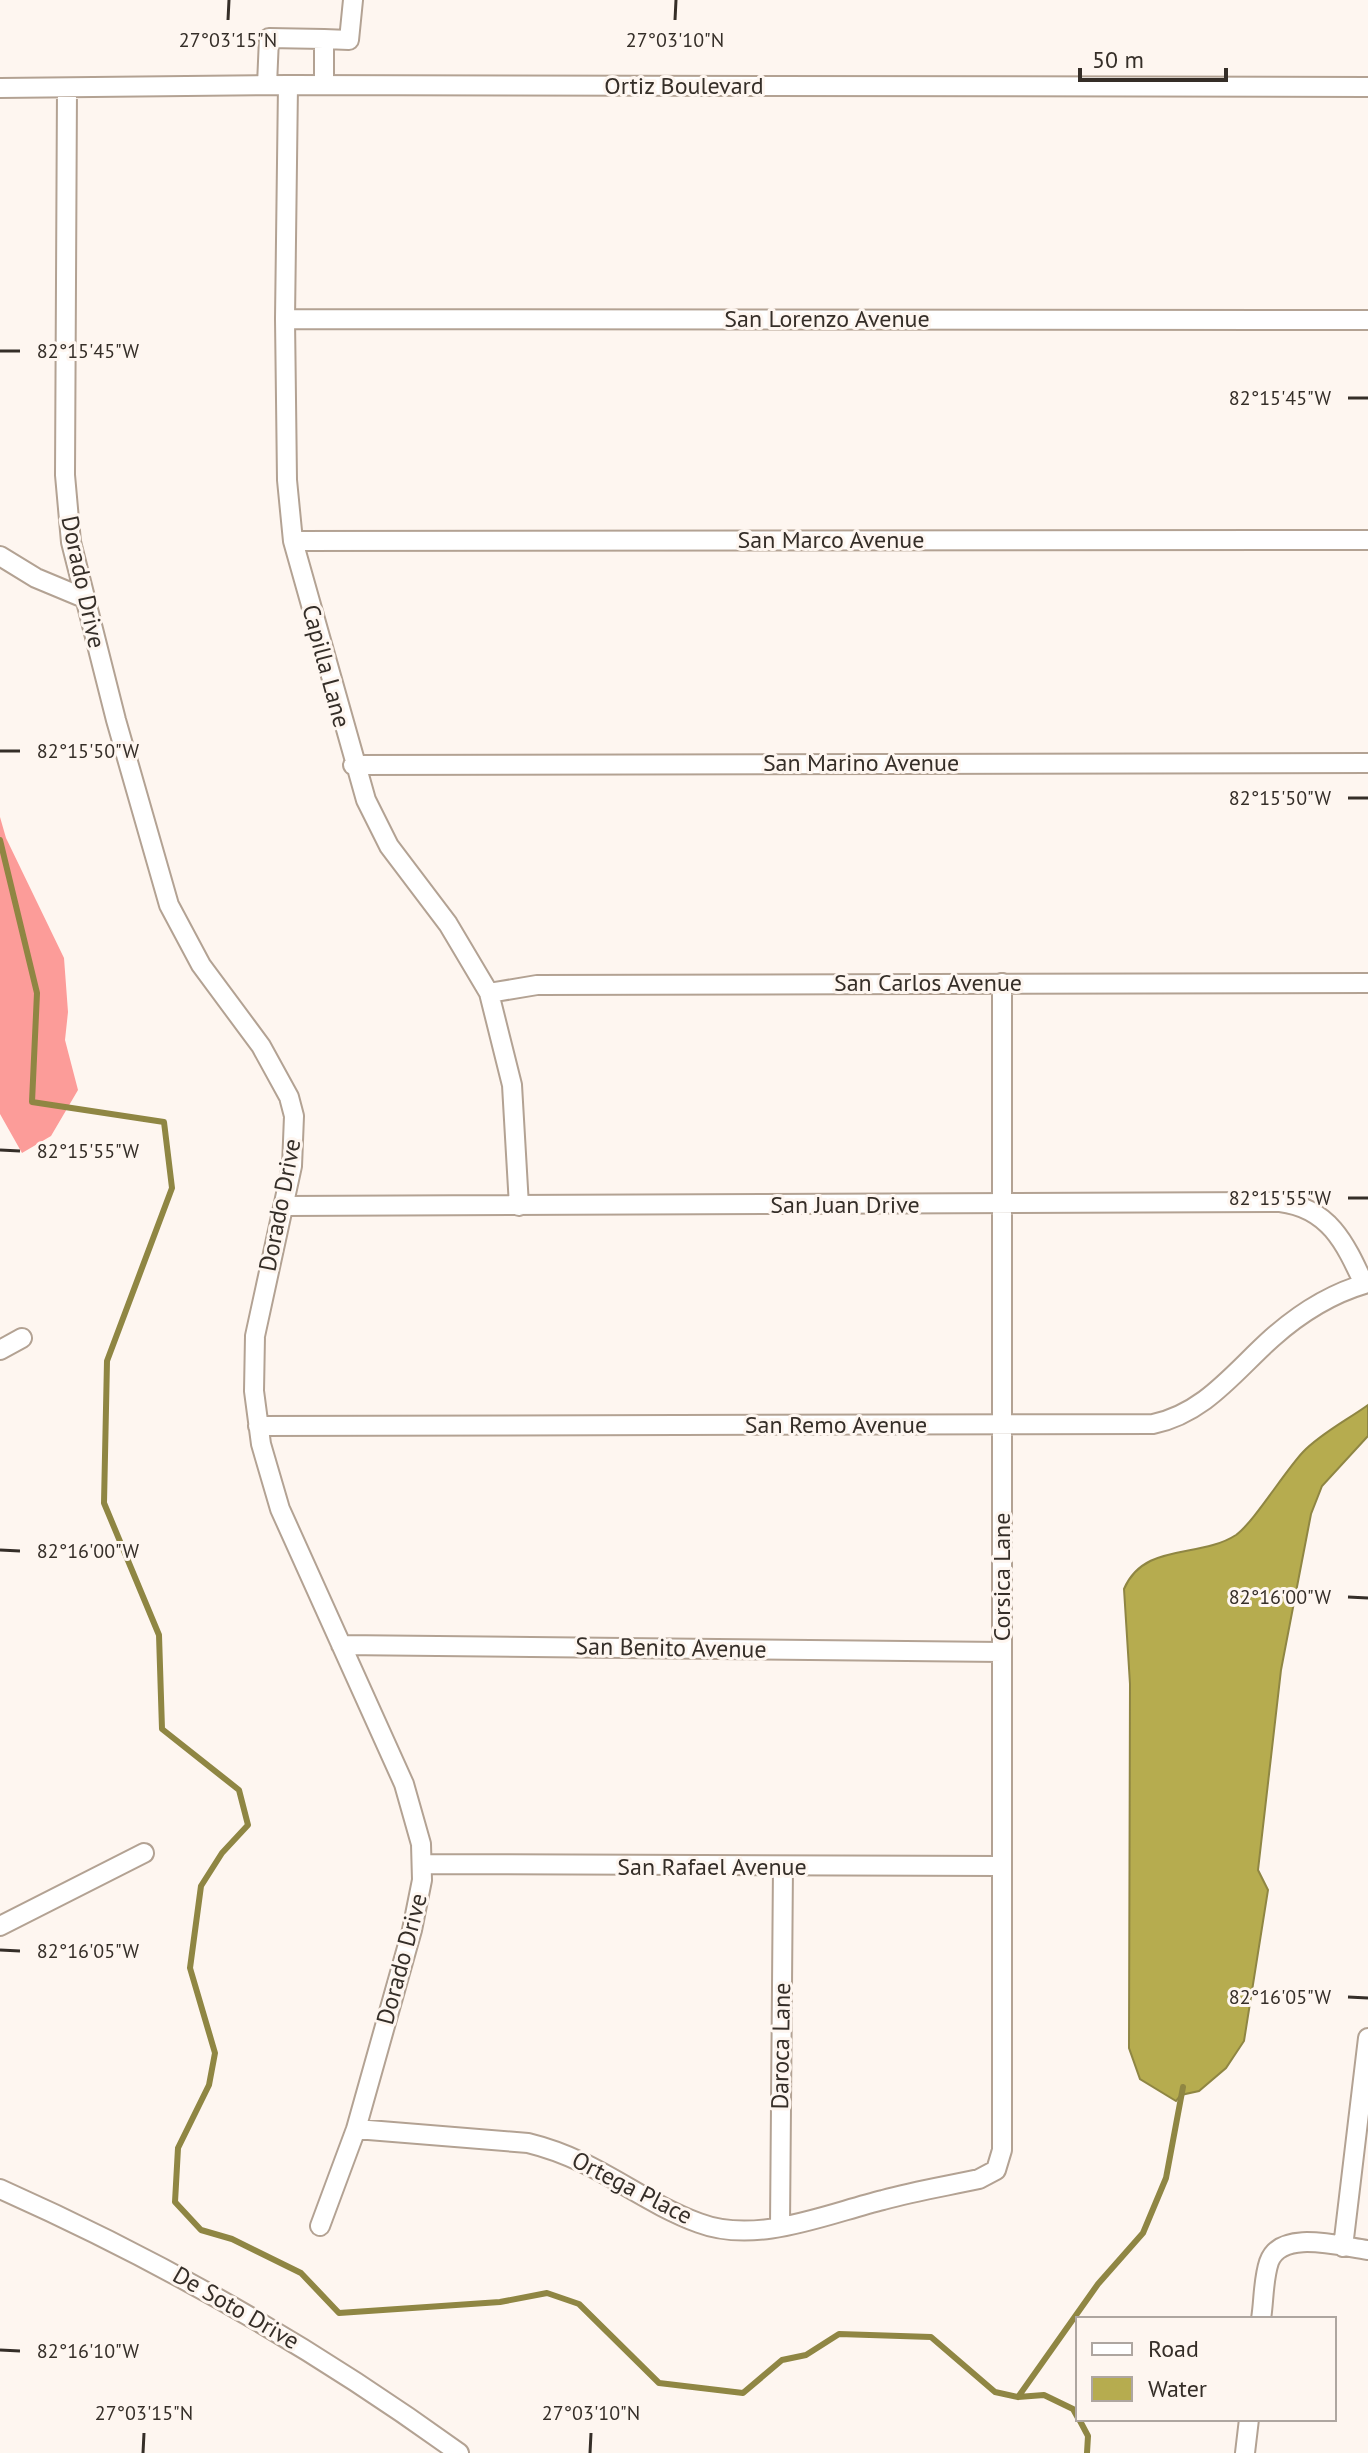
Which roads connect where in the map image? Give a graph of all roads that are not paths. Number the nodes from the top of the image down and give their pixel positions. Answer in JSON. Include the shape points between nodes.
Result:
{"nodes":[{"id":1,"x":353,"y":0,"type":"edge"},
{"id":2,"x":324,"y":39,"type":"junction"},
{"id":3,"x":267,"y":85,"type":"junction"},
{"id":4,"x":288,"y":85,"type":"junction"},
{"id":5,"x":324,"y":85,"type":"junction"},
{"id":6,"x":1368,"y":87,"type":"edge"},
{"id":7,"x":0,"y":88,"type":"edge"},
{"id":8,"x":67,"y":88,"type":"junction"},
{"id":9,"x":285,"y":319,"type":"junction"},
{"id":10,"x":1368,"y":320,"type":"edge"},
{"id":11,"x":1368,"y":540,"type":"edge"},
{"id":12,"x":293,"y":541,"type":"junction"},
{"id":13,"x":0,"y":556,"type":"edge"},
{"id":14,"x":84,"y":598,"type":"junction"},
{"id":15,"x":1368,"y":763,"type":"edge"},
{"id":16,"x":353,"y":765,"type":"junction"},
{"id":17,"x":1002,"y":983,"type":"junction"},
{"id":18,"x":1368,"y":983,"type":"edge"},
{"id":19,"x":489,"y":993,"type":"junction"},
{"id":20,"x":1002,"y":1205,"type":"junction"},
{"id":21,"x":284,"y":1206,"type":"junction"},
{"id":22,"x":519,"y":1206,"type":"junction"},
{"id":23,"x":1366,"y":1284,"type":"edge"},
{"id":24,"x":22,"y":1338,"type":"dead end"},
{"id":25,"x":0,"y":1350,"type":"edge"},
{"id":26,"x":1003,"y":1425,"type":"junction"},
{"id":27,"x":258,"y":1426,"type":"junction"},
{"id":28,"x":341,"y":1645,"type":"junction"},
{"id":29,"x":1002,"y":1652,"type":"junction"},
{"id":30,"x":144,"y":1853,"type":"dead end"},
{"id":31,"x":423,"y":1864,"type":"junction"},
{"id":32,"x":783,"y":1866,"type":"junction"},
{"id":33,"x":1000,"y":1866,"type":"junction"},
{"id":34,"x":0,"y":1926,"type":"edge"},
{"id":35,"x":1368,"y":2038,"type":"edge"},
{"id":36,"x":356,"y":2129,"type":"junction"},
{"id":37,"x":996,"y":2170,"type":"joint"},
{"id":38,"x":0,"y":2189,"type":"edge"},
{"id":39,"x":320,"y":2226,"type":"dead end"},
{"id":40,"x":780,"y":2226,"type":"junction"},
{"id":41,"x":1343,"y":2247,"type":"junction"},
{"id":42,"x":1368,"y":2250,"type":"edge"},
{"id":43,"x":1261,"y":2317,"type":"edge"},
{"id":44,"x":1249,"y":2421,"type":"edge"},
{"id":45,"x":459,"y":2453,"type":"edge"},
{"id":46,"x":1245,"y":2453,"type":"edge"}],
"edges":[{"from":1,"to":2,"type":"street","via":[[349,40]]},
{"from":2,"to":3,"type":"street","via":[[269,38]]},
{"from":2,"to":5,"type":"street"},
{"from":3,"to":4,"type":"street","name":"Ortiz Boulevard"},
{"from":3,"to":8,"type":"street","name":"Ortiz Boulevard"},
{"from":4,"to":5,"type":"street","name":"Ortiz Boulevard"},
{"from":4,"to":9,"type":"street","name":"Capilla Lane"},
{"from":5,"to":6,"type":"street","name":"Ortiz Boulevard"},
{"from":7,"to":8,"type":"street","name":"Ortiz Boulevard"},
{"from":8,"to":14,"type":"street","name":"Dorado Drive","via":[[65,475],[71,542]]},
{"from":9,"to":10,"type":"street","name":"San Lorenzo Avenue"},
{"from":9,"to":12,"type":"street","name":"Capilla Lane"},
{"from":11,"to":12,"type":"street","name":"San Marco Avenue"},
{"from":12,"to":16,"type":"street","name":"Capilla Lane"},
{"from":13,"to":14,"type":"street"},
{"from":14,"to":21,"type":"street","name":"Dorado Drive","via":[[176,922],[261,1046],[289,1097],[295,1140]]},
{"from":15,"to":16,"type":"street","name":"San Marino Avenue"},
{"from":16,"to":19,"type":"street","name":"Capilla Lane","via":[[389,846],[448,924]]},
{"from":17,"to":18,"type":"street","name":"San Carlos Avenue"},
{"from":17,"to":19,"type":"street","name":"San Carlos Avenue","via":[[537,985]]},
{"from":17,"to":20,"type":"street","name":"Corsica Lane"},
{"from":19,"to":22,"type":"street","name":"Capilla Lane","via":[[512,1085]]},
{"from":20,"to":22,"type":"street","name":"San Juan Drive"},
{"from":20,"to":23,"type":"street","name":"San Juan Drive","via":[[1295,1204],[1334,1229]]},
{"from":20,"to":26,"type":"street","name":"Corsica Lane"},
{"from":21,"to":22,"type":"street","name":"San Juan Drive"},
{"from":21,"to":27,"type":"street","name":"Dorado Drive","via":[[255,1336]]},
{"from":23,"to":26,"type":"street","name":"San Remo Avenue","via":[[1298,1317],[1212,1396],[1180,1416],[1137,1426]]},
{"from":24,"to":25,"type":"street"},
{"from":26,"to":27,"type":"street","name":"San Remo Avenue"},
{"from":26,"to":29,"type":"street","name":"Corsica Lane"},
{"from":27,"to":28,"type":"street","name":"Dorado Drive","via":[[280,1509]]},
{"from":28,"to":29,"type":"street","name":"San Benito Avenue"},
{"from":28,"to":31,"type":"street","name":"Dorado Drive","via":[[404,1784]]},
{"from":29,"to":33,"type":"street","name":"Corsica Lane"},
{"from":30,"to":34,"type":"street"},
{"from":31,"to":32,"type":"street","name":"San Rafael Avenue"},
{"from":31,"to":36,"type":"street","name":"Dorado Drive","via":[[414,1922]]},
{"from":32,"to":33,"type":"street","name":"San Rafael Avenue"},
{"from":32,"to":40,"type":"street","name":"Daroca Lane"},
{"from":33,"to":37,"type":"street","name":"Corsica Lane","via":[[1002,2150]]},
{"from":35,"to":41,"type":"street"},
{"from":36,"to":39,"type":"street","name":"Dorado Drive"},
{"from":36,"to":40,"type":"street","name":"Ortega Place","via":[[540,2146],[591,2164],[700,2223],[737,2232]]},
{"from":37,"to":40,"type":"street","name":"Ortega Place","via":[[979,2179]]},
{"from":38,"to":45,"type":"street","name":"De Soto Drive","via":[[181,2275],[308,2350]]},
{"from":41,"to":42,"type":"street"},
{"from":41,"to":43,"type":"street","via":[[1301,2242],[1281,2247],[1268,2265]]},
{"from":44,"to":46,"type":"street"}]}
